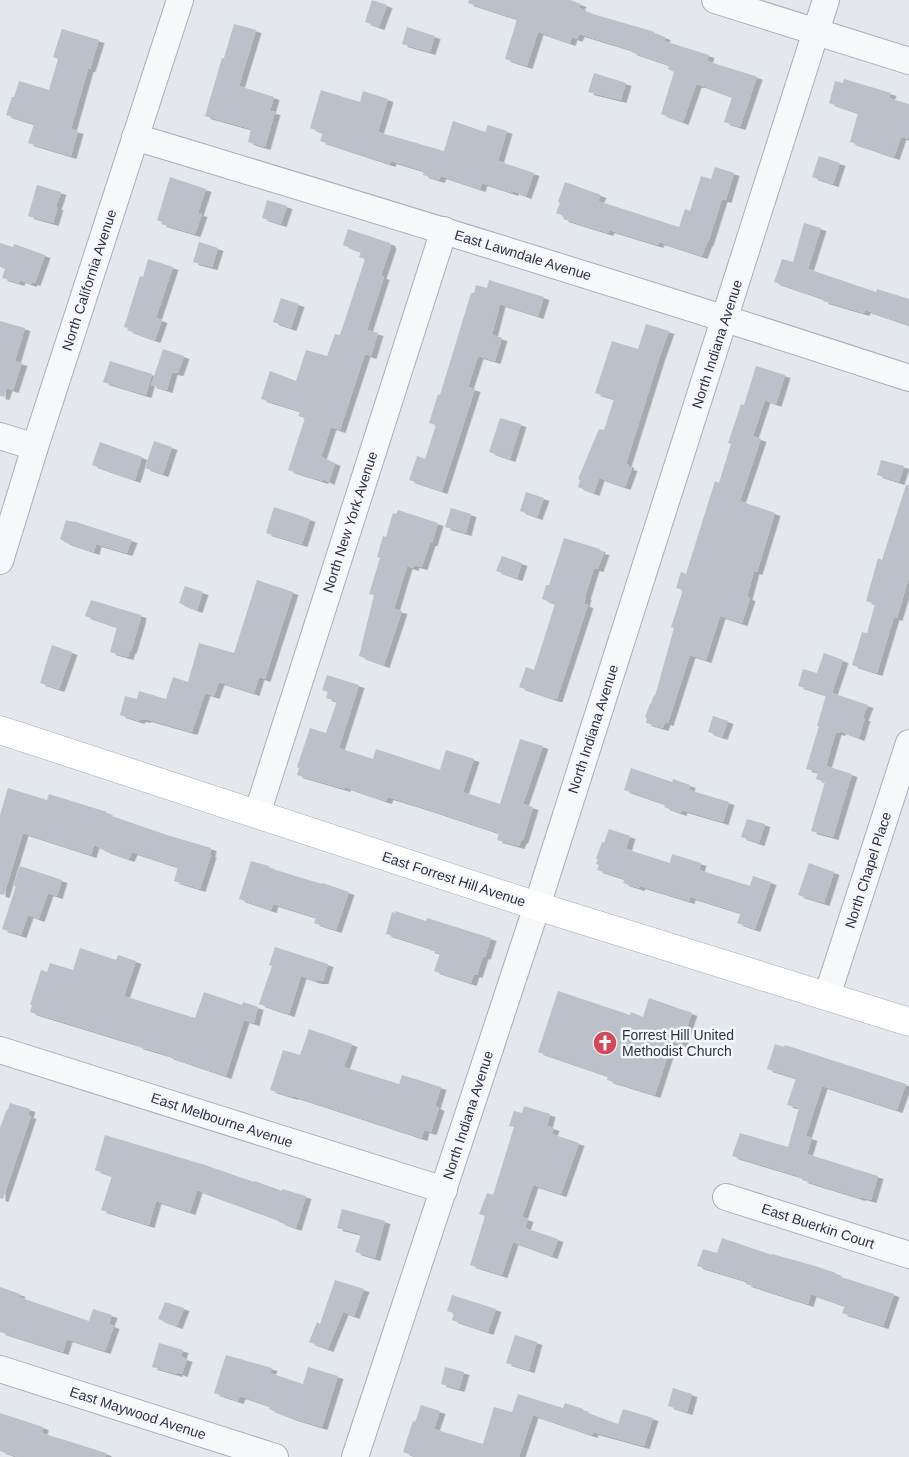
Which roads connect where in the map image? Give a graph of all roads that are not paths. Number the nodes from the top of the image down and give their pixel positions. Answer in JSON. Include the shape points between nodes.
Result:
{"nodes":[{"id":1,"x":180,"y":0,"type":"edge"},
{"id":2,"x":715,"y":0,"type":"edge"},
{"id":3,"x":826,"y":0,"type":"edge"},
{"id":4,"x":816,"y":31,"type":"junction"},
{"id":5,"x":909,"y":61,"type":"edge"},
{"id":6,"x":135,"y":137,"type":"junction"},
{"id":7,"x":444,"y":230,"type":"junction"},
{"id":8,"x":726,"y":318,"type":"junction"},
{"id":9,"x":909,"y":378,"type":"edge"},
{"id":10,"x":0,"y":436,"type":"edge"},
{"id":11,"x":35,"y":447,"type":"junction"},
{"id":12,"x":0,"y":561,"type":"edge"},
{"id":13,"x":0,"y":730,"type":"edge"},
{"id":14,"x":909,"y":744,"type":"edge"},
{"id":15,"x":257,"y":814,"type":"junction"},
{"id":16,"x":537,"y":906,"type":"junction"},
{"id":17,"x":826,"y":996,"type":"junction"},
{"id":18,"x":909,"y":1022,"type":"edge"},
{"id":19,"x":0,"y":1050,"type":"edge"},
{"id":20,"x":444,"y":1190,"type":"junction"},
{"id":21,"x":726,"y":1197,"type":"dead end"},
{"id":22,"x":909,"y":1256,"type":"edge"},
{"id":23,"x":0,"y":1369,"type":"edge"},
{"id":24,"x":275,"y":1457,"type":"edge"},
{"id":25,"x":355,"y":1457,"type":"edge"}],
"edges":[{"from":1,"to":6,"type":"street","name":"North California Avenue"},
{"from":2,"to":4,"type":"street"},
{"from":3,"to":4,"type":"street","name":"North Indiana Avenue"},
{"from":4,"to":5,"type":"street"},
{"from":4,"to":8,"type":"street","name":"North Indiana Avenue"},
{"from":6,"to":7,"type":"street","name":"East Lawndale Avenue"},
{"from":6,"to":11,"type":"street","name":"North California Avenue"},
{"from":7,"to":8,"type":"street","name":"East Lawndale Avenue"},
{"from":7,"to":15,"type":"street","name":"North New York Avenue"},
{"from":8,"to":9,"type":"street","name":"East Lawndale Avenue"},
{"from":8,"to":16,"type":"street","name":"North Indiana Avenue"},
{"from":10,"to":11,"type":"street"},
{"from":11,"to":12,"type":"street","name":"North California Avenue"},
{"from":13,"to":15,"type":"main road","name":"East Forrest Hill Avenue"},
{"from":14,"to":17,"type":"street","name":"North Chapel Place"},
{"from":15,"to":16,"type":"main road","name":"East Forrest Hill Avenue"},
{"from":16,"to":17,"type":"main road","name":"East Forrest Hill Avenue"},
{"from":16,"to":20,"type":"street","name":"North Indiana Avenue"},
{"from":17,"to":18,"type":"main road","name":"East Forrest Hill Avenue"},
{"from":19,"to":20,"type":"street","name":"East Melbourne Avenue"},
{"from":20,"to":25,"type":"street","name":"North Indiana Avenue"},
{"from":21,"to":22,"type":"street","name":"East Buerkin Court"},
{"from":23,"to":24,"type":"street","name":"East Maywood Avenue"}]}
